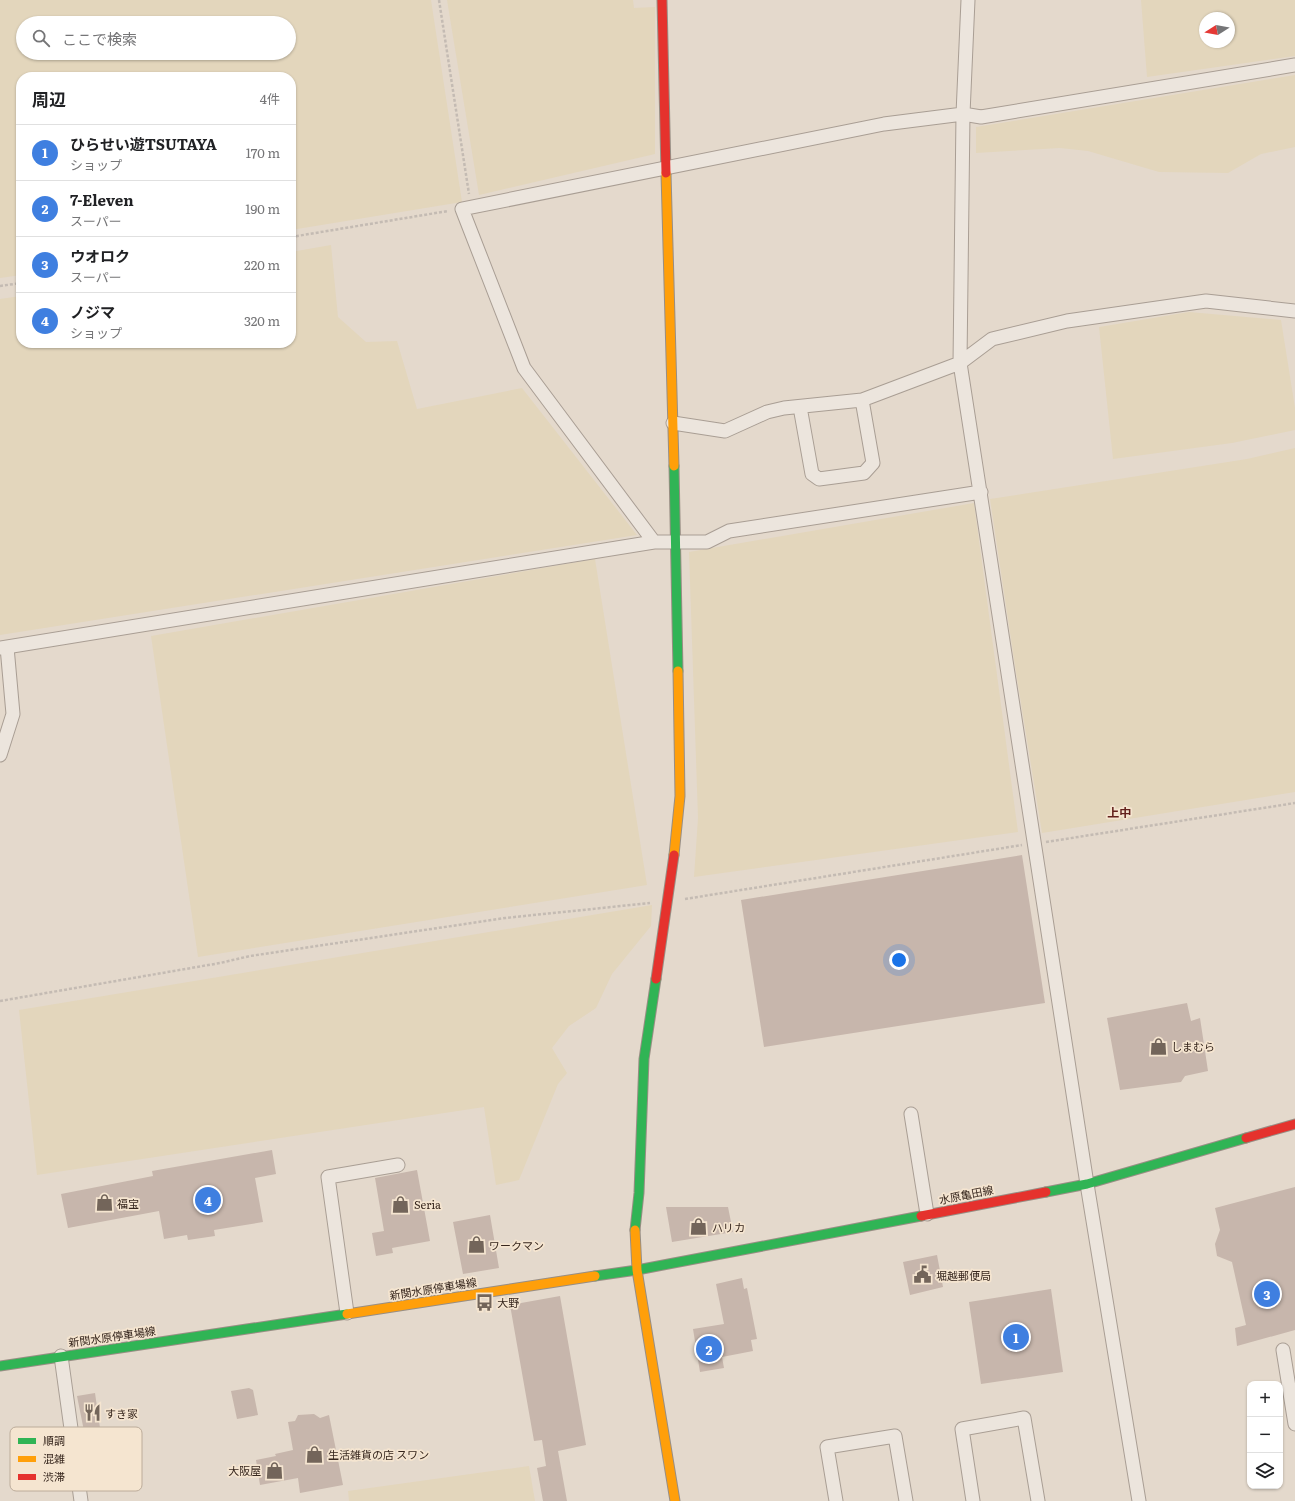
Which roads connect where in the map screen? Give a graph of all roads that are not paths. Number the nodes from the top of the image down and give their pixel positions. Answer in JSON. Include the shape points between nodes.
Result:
{"nodes":[{"id":1,"x":662,"y":0,"type":"edge"},
{"id":2,"x":968,"y":0,"type":"edge"},
{"id":3,"x":1295,"y":65,"type":"edge"},
{"id":4,"x":963,"y":114,"type":"junction"},
{"id":5,"x":666,"y":167,"type":"junction"},
{"id":6,"x":1295,"y":311,"type":"edge"},
{"id":7,"x":960,"y":363,"type":"junction"},
{"id":8,"x":862,"y":400,"type":"junction"},
{"id":9,"x":800,"y":407,"type":"junction"},
{"id":10,"x":673,"y":423,"type":"junction"},
{"id":11,"x":981,"y":492,"type":"junction"},
{"id":12,"x":654,"y":542,"type":"junction"},
{"id":13,"x":676,"y":543,"type":"junction"},
{"id":14,"x":4,"y":647,"type":"edge"},
{"id":15,"x":0,"y":755,"type":"edge"},
{"id":16,"x":911,"y":1114,"type":"dead end"},
{"id":17,"x":1295,"y":1124,"type":"edge"},
{"id":18,"x":398,"y":1165,"type":"dead end"},
{"id":19,"x":1087,"y":1184,"type":"junction"},
{"id":20,"x":927,"y":1214,"type":"junction"},
{"id":21,"x":637,"y":1270,"type":"junction"},
{"id":22,"x":347,"y":1313,"type":"junction"},
{"id":23,"x":1283,"y":1350,"type":"dead end"},
{"id":24,"x":61,"y":1356,"type":"junction"},
{"id":25,"x":0,"y":1366,"type":"edge"},
{"id":26,"x":1295,"y":1424,"type":"edge"},
{"id":27,"x":71,"y":1427,"type":"edge"},
{"id":28,"x":80,"y":1491,"type":"edge"},
{"id":29,"x":81,"y":1501,"type":"edge"},
{"id":30,"x":675,"y":1501,"type":"edge"},
{"id":31,"x":836,"y":1501,"type":"edge"},
{"id":32,"x":906,"y":1501,"type":"edge"},
{"id":33,"x":973,"y":1501,"type":"edge"},
{"id":34,"x":1038,"y":1501,"type":"edge"},
{"id":35,"x":1139,"y":1501,"type":"edge"}],
"edges":[{"from":1,"to":5,"type":"main road"},
{"from":2,"to":4,"type":"street"},
{"from":3,"to":4,"type":"street","via":[[982,117]]},
{"from":4,"to":5,"type":"street","via":[[884,124]]},
{"from":4,"to":7,"type":"street"},
{"from":5,"to":10,"type":"main road"},
{"from":5,"to":12,"type":"street","via":[[467,208],[524,368]]},
{"from":6,"to":7,"type":"street","via":[[1206,301],[1067,321],[992,339]]},
{"from":7,"to":8,"type":"street"},
{"from":7,"to":11,"type":"street"},
{"from":8,"to":9,"type":"street"},
{"from":8,"to":9,"type":"street","via":[[873,463],[864,473],[819,479],[812,474]]},
{"from":9,"to":10,"type":"street","via":[[767,412],[725,431]]},
{"from":10,"to":13,"type":"main road"},
{"from":11,"to":13,"type":"street","via":[[729,531],[708,542]]},
{"from":11,"to":19,"type":"street"},
{"from":12,"to":13,"type":"street"},
{"from":12,"to":14,"type":"street"},
{"from":13,"to":21,"type":"main road","via":[[680,796],[677,838],[644,1059],[636,1232]]},
{"from":14,"to":15,"type":"street","via":[[13,714]]},
{"from":16,"to":20,"type":"street"},
{"from":17,"to":19,"type":"main road","name":"水原亀田線"},
{"from":18,"to":22,"type":"street","via":[[328,1177]]},
{"from":19,"to":20,"type":"main road","name":"水原亀田線"},
{"from":19,"to":35,"type":"street"},
{"from":20,"to":21,"type":"main road","name":"水原亀田線"},
{"from":21,"to":22,"type":"main road","name":"新関水原停車場線"},
{"from":21,"to":30,"type":"main road"},
{"from":22,"to":24,"type":"main road","name":"新関水原停車場線"},
{"from":23,"to":26,"type":"street"},
{"from":24,"to":25,"type":"main road","name":"新関水原停車場線"},
{"from":24,"to":27,"type":"street"},
{"from":28,"to":29,"type":"street"},
{"from":31,"to":32,"type":"street","via":[[827,1447],[895,1436]]},
{"from":33,"to":34,"type":"street","via":[[962,1429],[1024,1418]]}]}
